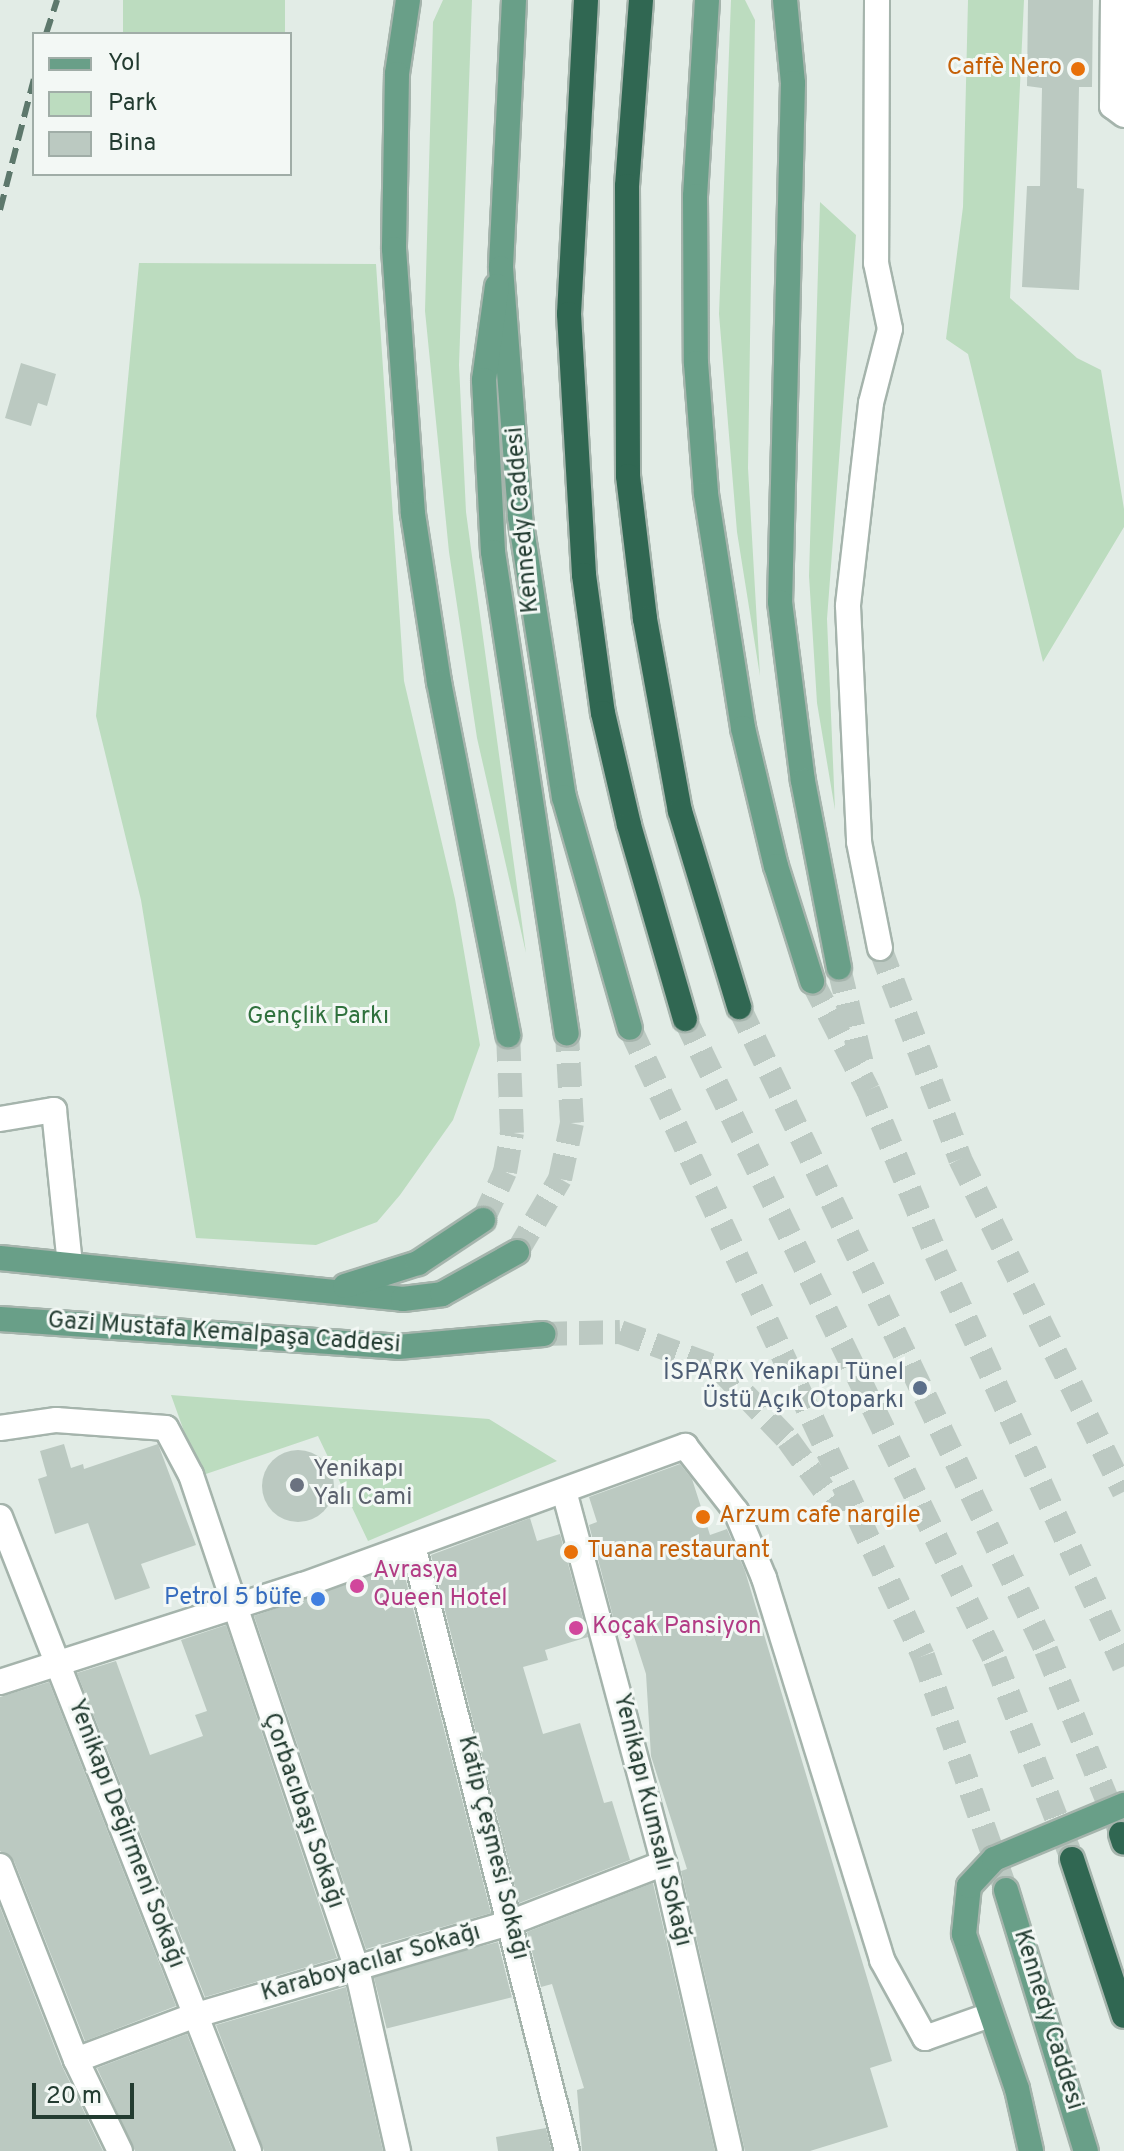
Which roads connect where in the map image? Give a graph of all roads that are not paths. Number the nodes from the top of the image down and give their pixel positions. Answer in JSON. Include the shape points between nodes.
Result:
{"nodes":[{"id":1,"x":408,"y":0,"type":"edge"},
{"id":2,"x":514,"y":0,"type":"edge"},
{"id":3,"x":586,"y":0,"type":"edge"},
{"id":4,"x":641,"y":0,"type":"edge"},
{"id":5,"x":707,"y":0,"type":"edge"},
{"id":6,"x":785,"y":0,"type":"edge"},
{"id":7,"x":877,"y":0,"type":"edge"},
{"id":8,"x":1113,"y":0,"type":"edge"},
{"id":9,"x":1124,"y":115,"type":"edge"},
{"id":10,"x":501,"y":268,"type":"junction"},
{"id":11,"x":880,"y":948,"type":"tunnel mouth"},
{"id":12,"x":839,"y":968,"type":"tunnel mouth"},
{"id":13,"x":812,"y":981,"type":"tunnel mouth"},
{"id":14,"x":739,"y":1007,"type":"tunnel mouth"},
{"id":15,"x":685,"y":1019,"type":"tunnel mouth"},
{"id":16,"x":630,"y":1028,"type":"tunnel mouth"},
{"id":17,"x":567,"y":1033,"type":"tunnel mouth"},
{"id":18,"x":508,"y":1035,"type":"tunnel mouth"},
{"id":19,"x":0,"y":1119,"type":"edge"},
{"id":20,"x":483,"y":1220,"type":"tunnel mouth"},
{"id":21,"x":517,"y":1252,"type":"tunnel mouth"},
{"id":22,"x":0,"y":1258,"type":"edge"},
{"id":23,"x":70,"y":1264,"type":"junction"},
{"id":24,"x":323,"y":1290,"type":"junction"},
{"id":25,"x":0,"y":1319,"type":"edge"},
{"id":26,"x":543,"y":1334,"type":"tunnel mouth"},
{"id":27,"x":0,"y":1428,"type":"edge"},
{"id":28,"x":564,"y":1491,"type":"junction"},
{"id":29,"x":0,"y":1517,"type":"edge"},
{"id":30,"x":413,"y":1546,"type":"junction"},
{"id":31,"x":230,"y":1608,"type":"junction"},
{"id":32,"x":61,"y":1663,"type":"junction"},
{"id":33,"x":0,"y":1682,"type":"edge"},
{"id":34,"x":1124,"y":1805,"type":"edge"},
{"id":35,"x":1072,"y":1859,"type":"tunnel mouth"},
{"id":36,"x":664,"y":1863,"type":"junction"},
{"id":37,"x":0,"y":1866,"type":"edge"},
{"id":38,"x":1006,"y":1890,"type":"tunnel mouth"},
{"id":39,"x":512,"y":1922,"type":"junction"},
{"id":40,"x":357,"y":1969,"type":"junction"},
{"id":41,"x":990,"y":2015,"type":"junction"},
{"id":42,"x":193,"y":2016,"type":"junction"},
{"id":43,"x":1124,"y":2016,"type":"edge"},
{"id":44,"x":76,"y":2060,"type":"junction"},
{"id":45,"x":120,"y":2151,"type":"edge"},
{"id":46,"x":249,"y":2151,"type":"edge"},
{"id":47,"x":398,"y":2151,"type":"edge"},
{"id":48,"x":567,"y":2151,"type":"edge"},
{"id":49,"x":730,"y":2151,"type":"edge"},
{"id":50,"x":1031,"y":2151,"type":"edge"},
{"id":51,"x":1086,"y":2151,"type":"edge"}],
"edges":[{"from":1,"to":18,"type":"main road","via":[[397,74],[394,249],[413,514]]},
{"from":2,"to":10,"type":"main road","name":"Kennedy Caddesi"},
{"from":3,"to":15,"type":"highway","via":[[569,314],[584,575],[622,797]]},
{"from":4,"to":14,"type":"highway","via":[[627,186],[628,476],[645,619],[677,797]]},
{"from":5,"to":13,"type":"main road","via":[[695,196],[696,363],[706,494],[743,728],[776,866]]},
{"from":6,"to":12,"type":"main road","via":[[793,83],[780,602],[800,766]]},
{"from":7,"to":11,"type":"street","via":[[876,263],[890,329],[871,403],[848,606],[859,842]]},
{"from":8,"to":9,"type":"street","via":[[1112,106]]},
{"from":10,"to":16,"type":"main road","name":"Kennedy Caddesi","via":[[536,648],[564,797]]},
{"from":10,"to":17,"type":"main road","via":[[484,380],[493,552]]},
{"from":19,"to":23,"type":"street","via":[[54,1110]]},
{"from":20,"to":24,"type":"main road","via":[[418,1263]]},
{"from":21,"to":24,"type":"main road","via":[[442,1294],[403,1299]]},
{"from":22,"to":23,"type":"main road"},
{"from":23,"to":24,"type":"main road"},
{"from":25,"to":26,"type":"main road","name":"Gazi Mustafa Kemalpaşa Caddesi","via":[[398,1347]]},
{"from":27,"to":31,"type":"street","name":"Çorbacıbaşı Sokağı","via":[[56,1420],[166,1428],[191,1475]]},
{"from":28,"to":30,"type":"street"},
{"from":28,"to":36,"type":"street","name":"Yenikapı Kumsalı Sokağı"},
{"from":28,"to":41,"type":"street","via":[[685,1446],[706,1470],[736,1511],[764,1578],[882,1960],[925,2038]]},
{"from":29,"to":32,"type":"street","name":"Yenikapı Değirmeni Sokağı"},
{"from":30,"to":31,"type":"street"},
{"from":30,"to":39,"type":"street","name":"Katip Çeşmesi Sokağı"},
{"from":31,"to":32,"type":"street"},
{"from":31,"to":40,"type":"street","name":"Çorbacıbaşı Sokağı"},
{"from":32,"to":33,"type":"street"},
{"from":32,"to":42,"type":"street","name":"Yenikapı Değirmeni Sokağı"},
{"from":34,"to":41,"type":"main road","via":[[994,1859],[969,1886],[964,1934]]},
{"from":35,"to":43,"type":"highway"},
{"from":36,"to":39,"type":"street","name":"Karaboyacılar Sokağı"},
{"from":36,"to":49,"type":"street","name":"Yenikapı Kumsalı Sokağı"},
{"from":37,"to":44,"type":"street"},
{"from":38,"to":51,"type":"main road","name":"Kennedy Caddesi"},
{"from":39,"to":40,"type":"street","name":"Karaboyacılar Sokağı"},
{"from":39,"to":48,"type":"street","name":"Katip Çeşmesi Sokağı"},
{"from":40,"to":42,"type":"street","name":"Karaboyacılar Sokağı"},
{"from":40,"to":47,"type":"street","name":"Çorbacıbaşı Sokağı"},
{"from":41,"to":50,"type":"main road"},
{"from":42,"to":44,"type":"street","name":"Karaboyacılar Sokağı"},
{"from":42,"to":46,"type":"street","name":"Yenikapı Değirmeni Sokağı"},
{"from":44,"to":45,"type":"street"}]}
